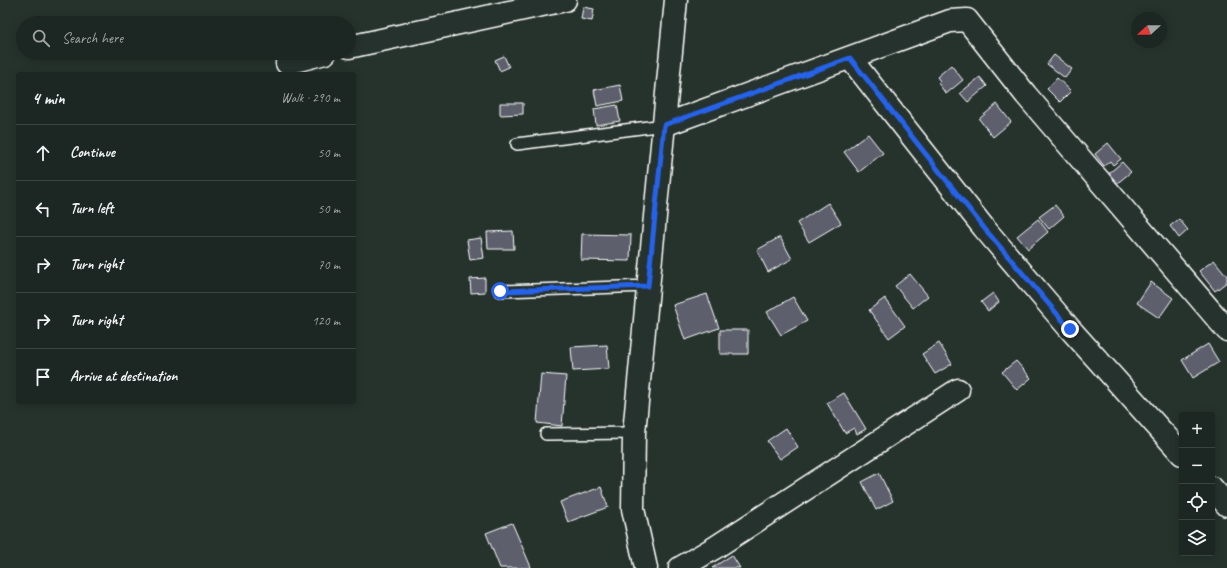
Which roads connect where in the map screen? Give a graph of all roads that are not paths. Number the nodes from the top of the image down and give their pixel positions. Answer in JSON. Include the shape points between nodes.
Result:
{"nodes":[{"id":1,"x":565,"y":0,"type":"edge"},
{"id":2,"x":676,"y":0,"type":"edge"},
{"id":3,"x":356,"y":45,"type":"edge"},
{"id":4,"x":850,"y":58,"type":"junction"},
{"id":5,"x":298,"y":60,"type":"edge"},
{"id":6,"x":287,"y":63,"type":"dead end"},
{"id":7,"x":664,"y":125,"type":"junction"},
{"id":8,"x":517,"y":144,"type":"dead end"},
{"id":9,"x":648,"y":286,"type":"junction"},
{"id":10,"x":500,"y":291,"type":"dead end"},
{"id":11,"x":1227,"y":330,"type":"edge"},
{"id":12,"x":958,"y":390,"type":"dead end"},
{"id":13,"x":634,"y":433,"type":"junction"},
{"id":14,"x":546,"y":434,"type":"dead end"},
{"id":15,"x":1179,"y":451,"type":"edge"},
{"id":16,"x":1215,"y":491,"type":"edge"},
{"id":17,"x":1227,"y":505,"type":"edge"},
{"id":18,"x":646,"y":568,"type":"edge"},
{"id":19,"x":680,"y":568,"type":"edge"}],
"edges":[{"from":1,"to":3,"type":"street"},
{"from":2,"to":7,"type":"street"},
{"from":4,"to":7,"type":"street"},
{"from":4,"to":11,"type":"street","via":[[950,21],[967,20],[1026,95]]},
{"from":4,"to":15,"type":"street","via":[[984,228]]},
{"from":5,"to":6,"type":"street"},
{"from":7,"to":8,"type":"lane"},
{"from":7,"to":9,"type":"street"},
{"from":9,"to":10,"type":"lane"},
{"from":9,"to":13,"type":"street"},
{"from":12,"to":19,"type":"street"},
{"from":13,"to":14,"type":"lane"},
{"from":13,"to":18,"type":"street","via":[[632,509]]},
{"from":16,"to":17,"type":"street"}]}
